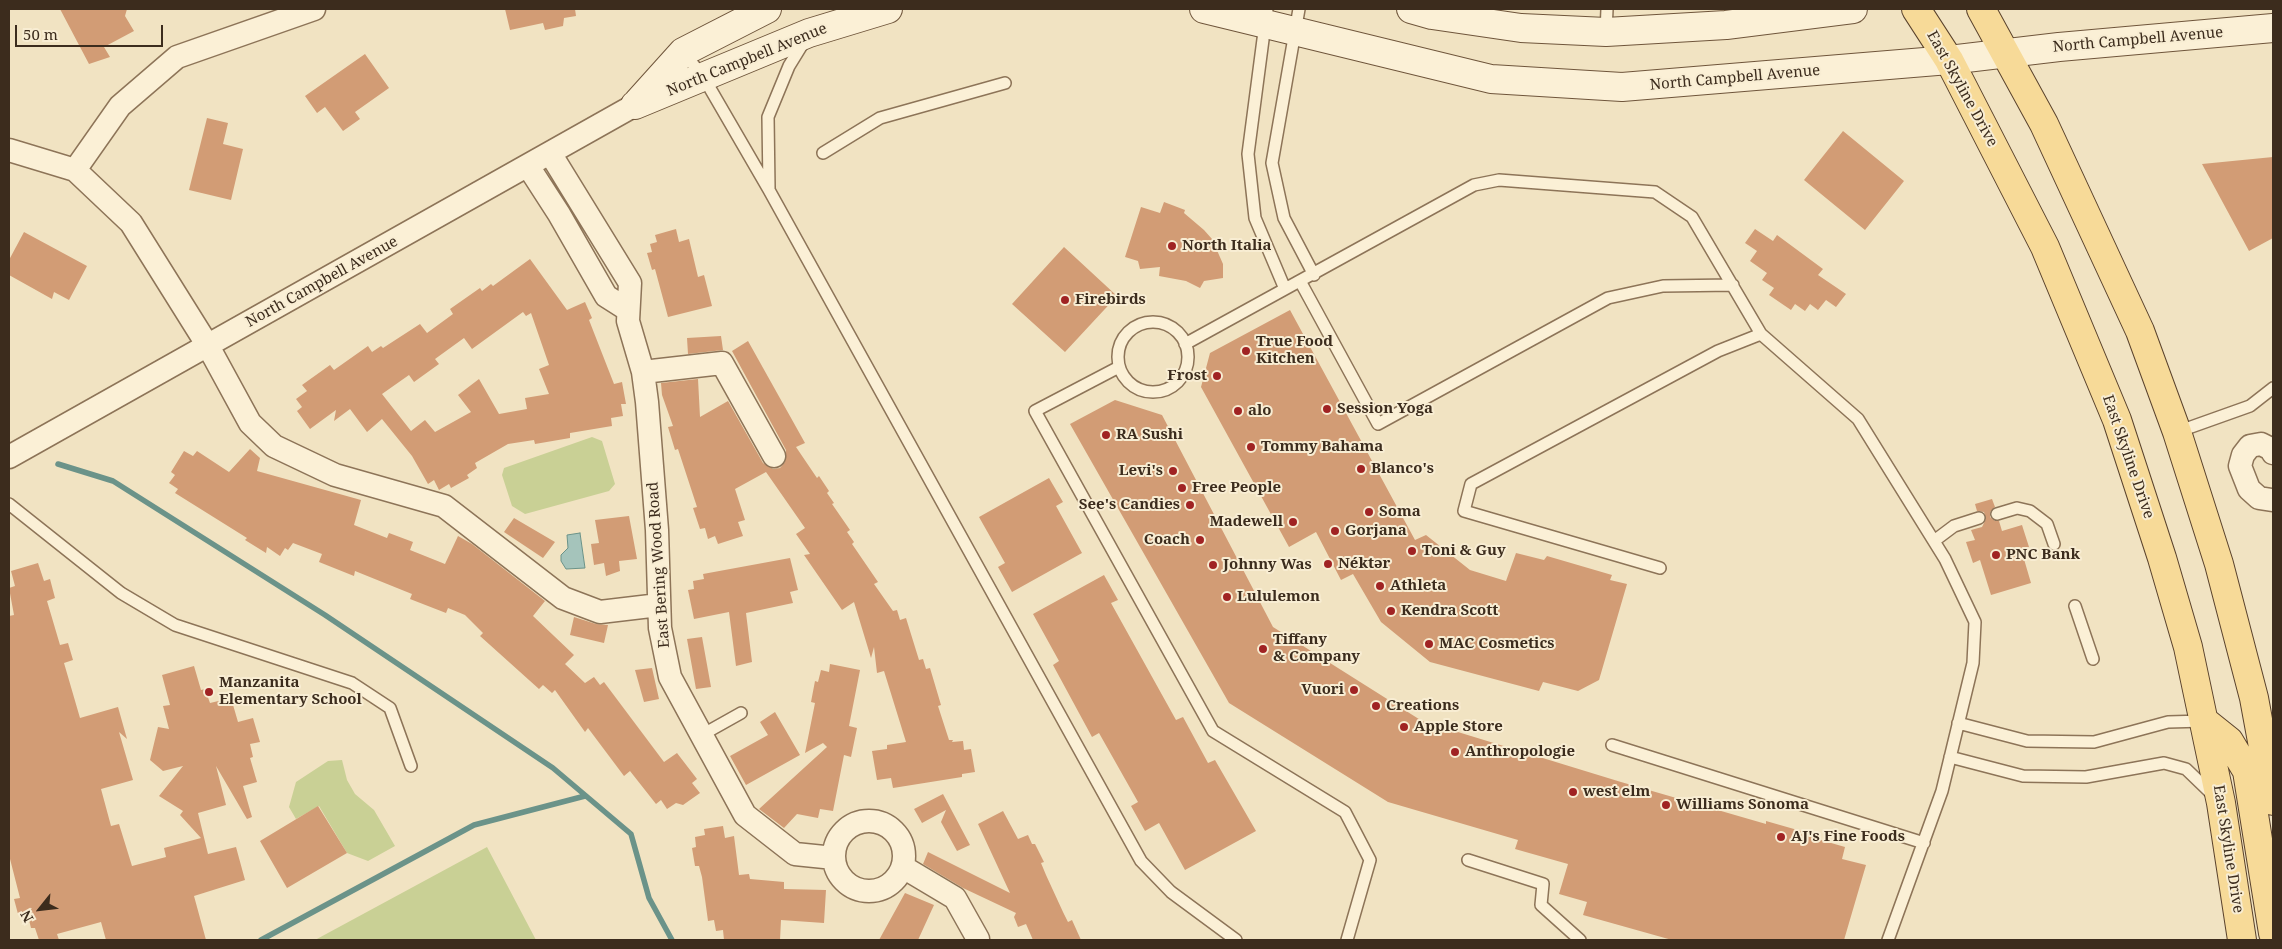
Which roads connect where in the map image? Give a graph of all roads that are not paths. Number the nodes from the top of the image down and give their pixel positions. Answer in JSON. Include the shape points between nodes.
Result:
{"nodes":[{"id":1,"x":314,"y":9,"type":"edge"},
{"id":2,"x":767,"y":9,"type":"edge"},
{"id":3,"x":888,"y":9,"type":"edge"},
{"id":4,"x":1204,"y":9,"type":"edge"},
{"id":5,"x":1411,"y":9,"type":"edge"},
{"id":6,"x":1853,"y":9,"type":"edge"},
{"id":7,"x":1916,"y":9,"type":"edge"},
{"id":8,"x":1981,"y":9,"type":"edge"},
{"id":9,"x":1265,"y":16,"type":"edge"},
{"id":10,"x":1296,"y":19,"type":"edge"},
{"id":11,"x":1607,"y":20,"type":"edge"},
{"id":12,"x":2273,"y":28,"type":"edge"},
{"id":13,"x":809,"y":33,"type":"junction"},
{"id":14,"x":683,"y":52,"type":"junction"},
{"id":15,"x":2006,"y":54,"type":"junction"},
{"id":16,"x":1949,"y":60,"type":"junction"},
{"id":17,"x":704,"y":78,"type":"junction"},
{"id":18,"x":1005,"y":83,"type":"dead end"},
{"id":19,"x":635,"y":105,"type":"junction"},
{"id":20,"x":9,"y":150,"type":"edge"},
{"id":21,"x":550,"y":153,"type":"junction"},
{"id":22,"x":822,"y":153,"type":"dead end"},
{"id":23,"x":528,"y":166,"type":"junction"},
{"id":24,"x":75,"y":170,"type":"junction"},
{"id":25,"x":769,"y":190,"type":"junction"},
{"id":26,"x":1314,"y":275,"type":"junction"},
{"id":27,"x":1300,"y":281,"type":"junction"},
{"id":28,"x":1732,"y":285,"type":"junction"},
{"id":29,"x":1284,"y":289,"type":"junction"},
{"id":30,"x":628,"y":310,"type":"junction"},
{"id":31,"x":1761,"y":334,"type":"junction"},
{"id":32,"x":1185,"y":344,"type":"junction"},
{"id":33,"x":208,"y":346,"type":"junction"},
{"id":34,"x":1119,"y":366,"type":"junction"},
{"id":35,"x":643,"y":372,"type":"junction"},
{"id":36,"x":2273,"y":388,"type":"edge"},
{"id":37,"x":2178,"y":432,"type":"junction"},
{"id":38,"x":2273,"y":453,"type":"edge"},
{"id":39,"x":774,"y":456,"type":"dead end"},
{"id":40,"x":9,"y":457,"type":"edge"},
{"id":41,"x":2273,"y":500,"type":"edge"},
{"id":42,"x":9,"y":504,"type":"edge"},
{"id":43,"x":1997,"y":514,"type":"dead end"},
{"id":44,"x":1979,"y":518,"type":"dead end"},
{"id":45,"x":1934,"y":541,"type":"junction"},
{"id":46,"x":2054,"y":544,"type":"dead end"},
{"id":47,"x":1660,"y":568,"type":"dead end"},
{"id":48,"x":659,"y":605,"type":"junction"},
{"id":49,"x":2075,"y":606,"type":"dead end"},
{"id":50,"x":2093,"y":659,"type":"dead end"},
{"id":51,"x":742,"y":713,"type":"dead end"},
{"id":52,"x":2204,"y":721,"type":"junction"},
{"id":53,"x":1958,"y":723,"type":"junction"},
{"id":54,"x":700,"y":736,"type":"junction"},
{"id":55,"x":1612,"y":745,"type":"dead end"},
{"id":56,"x":1950,"y":757,"type":"junction"},
{"id":57,"x":412,"y":766,"type":"dead end"},
{"id":58,"x":2273,"y":801,"type":"edge"},
{"id":59,"x":2221,"y":803,"type":"junction"},
{"id":60,"x":1924,"y":843,"type":"junction"},
{"id":61,"x":834,"y":858,"type":"junction"},
{"id":62,"x":1468,"y":860,"type":"dead end"},
{"id":63,"x":903,"y":867,"type":"junction"},
{"id":64,"x":2273,"y":933,"type":"edge"},
{"id":65,"x":978,"y":939,"type":"dead end"},
{"id":66,"x":1236,"y":940,"type":"edge"},
{"id":67,"x":1347,"y":940,"type":"edge"},
{"id":68,"x":1580,"y":940,"type":"edge"},
{"id":69,"x":1888,"y":940,"type":"edge"},
{"id":70,"x":2242,"y":940,"type":"edge"}],
"edges":[{"from":1,"to":24,"type":"street","via":[[177,57],[120,106]]},
{"from":2,"to":14,"type":"street","name":"North Campbell Avenue"},
{"from":3,"to":13,"type":"street","name":"North Campbell Avenue"},
{"from":4,"to":9,"type":"street","name":"North Campbell Avenue"},
{"from":5,"to":11,"type":"street","via":[[1432,15],[1499,21],[1521,28]]},
{"from":6,"to":11,"type":"street","via":[[1713,22]]},
{"from":7,"to":16,"type":"main road","name":"East Skyline Drive"},
{"from":8,"to":15,"type":"main road"},
{"from":9,"to":10,"type":"street","name":"North Campbell Avenue"},
{"from":9,"to":29,"type":"lane","via":[[1248,154],[1255,218]]},
{"from":10,"to":16,"type":"street","name":"North Campbell Avenue","via":[[1490,79],[1622,87]]},
{"from":10,"to":26,"type":"lane","via":[[1272,163],[1284,218]]},
{"from":12,"to":15,"type":"street","name":"North Campbell Avenue"},
{"from":13,"to":17,"type":"street","name":"North Campbell Avenue"},
{"from":13,"to":25,"type":"lane","via":[[789,66],[768,117]]},
{"from":14,"to":17,"type":"lane"},
{"from":14,"to":19,"type":"street","name":"North Campbell Avenue"},
{"from":15,"to":16,"type":"street","name":"North Campbell Avenue"},
{"from":15,"to":37,"type":"main road","via":[[2044,124],[2113,270]]},
{"from":16,"to":52,"type":"main road","name":"East Skyline Drive","via":[[2046,247],[2116,420],[2186,638]]},
{"from":17,"to":19,"type":"street","name":"North Campbell Avenue"},
{"from":17,"to":25,"type":"lane"},
{"from":18,"to":22,"type":"lane","via":[[880,118]]},
{"from":19,"to":21,"type":"street","name":"North Campbell Avenue"},
{"from":20,"to":24,"type":"street"},
{"from":21,"to":23,"type":"street","name":"North Campbell Avenue"},
{"from":21,"to":30,"type":"street","via":[[630,283]]},
{"from":23,"to":30,"type":"street","via":[[606,296]]},
{"from":23,"to":33,"type":"street","name":"North Campbell Avenue"},
{"from":24,"to":33,"type":"street","via":[[132,224]]},
{"from":25,"to":66,"type":"lane","via":[[1141,861],[1171,892]]},
{"from":26,"to":27,"type":"lane"},
{"from":26,"to":28,"type":"lane","via":[[1474,185],[1499,180],[1656,192],[1692,218]]},
{"from":27,"to":28,"type":"lane","via":[[1378,424],[1608,298],[1663,286]]},
{"from":27,"to":29,"type":"lane"},
{"from":28,"to":31,"type":"lane"},
{"from":29,"to":32,"type":"lane"},
{"from":30,"to":35,"type":"street","name":"East Bering Wood Road","via":[[628,321]]},
{"from":31,"to":45,"type":"lane","via":[[1858,419]]},
{"from":31,"to":47,"type":"lane","via":[[1718,351],[1471,484],[1464,511]]},
{"from":32,"to":34,"type":"lane","via":[[1170,326],[1147,322],[1126,333],[1117,355]]},
{"from":32,"to":34,"type":"lane","via":[[1187,366],[1182,377],[1164,390],[1142,390],[1124,377]]},
{"from":33,"to":40,"type":"street","name":"North Campbell Avenue"},
{"from":33,"to":48,"type":"street","via":[[250,422],[274,446],[335,475],[444,506],[563,598],[600,612]]},
{"from":34,"to":67,"type":"lane","via":[[1035,411],[1214,731],[1345,812],[1370,860]]},
{"from":35,"to":39,"type":"street","via":[[722,363]]},
{"from":35,"to":48,"type":"street","name":"East Bering Wood Road","via":[[657,530]]},
{"from":36,"to":37,"type":"lane","via":[[2250,406]]},
{"from":37,"to":58,"type":"main road","via":[[2219,564],[2254,698]]},
{"from":38,"to":41,"type":"street","via":[[2261,444],[2250,446],[2240,466],[2249,488],[2259,498]]},
{"from":42,"to":57,"type":"lane","via":[[121,593],[175,625],[352,683],[390,708]]},
{"from":43,"to":46,"type":"lane","via":[[2017,508],[2030,511],[2046,524]]},
{"from":44,"to":45,"type":"lane","via":[[1954,526]]},
{"from":45,"to":53,"type":"lane","via":[[1975,622],[1973,663]]},
{"from":48,"to":54,"type":"street","name":"East Bering Wood Road","via":[[660,628],[670,676]]},
{"from":49,"to":50,"type":"lane"},
{"from":51,"to":54,"type":"lane"},
{"from":52,"to":53,"type":"lane","via":[[2168,722],[2094,742],[2027,741]]},
{"from":52,"to":59,"type":"main road","name":"East Skyline Drive"},
{"from":52,"to":64,"type":"main road","via":[[2229,741],[2247,771]]},
{"from":53,"to":56,"type":"lane"},
{"from":54,"to":61,"type":"street","name":"East Bering Wood Road","via":[[745,815],[795,854]]},
{"from":55,"to":60,"type":"lane"},
{"from":56,"to":59,"type":"lane","via":[[2023,776],[2086,777],[2164,763],[2186,769]]},
{"from":56,"to":60,"type":"lane"},
{"from":59,"to":70,"type":"main road","name":"East Skyline Drive"},
{"from":60,"to":69,"type":"lane"},
{"from":61,"to":63,"type":"street","via":[[844,880],[865,890],[877,890],[888,885]]},
{"from":61,"to":63,"type":"street","via":[[840,836],[858,822],[870,820],[891,828],[899,836],[904,847]]},
{"from":62,"to":68,"type":"lane","via":[[1543,884],[1541,905]]},
{"from":63,"to":65,"type":"street","via":[[954,898]]}]}
